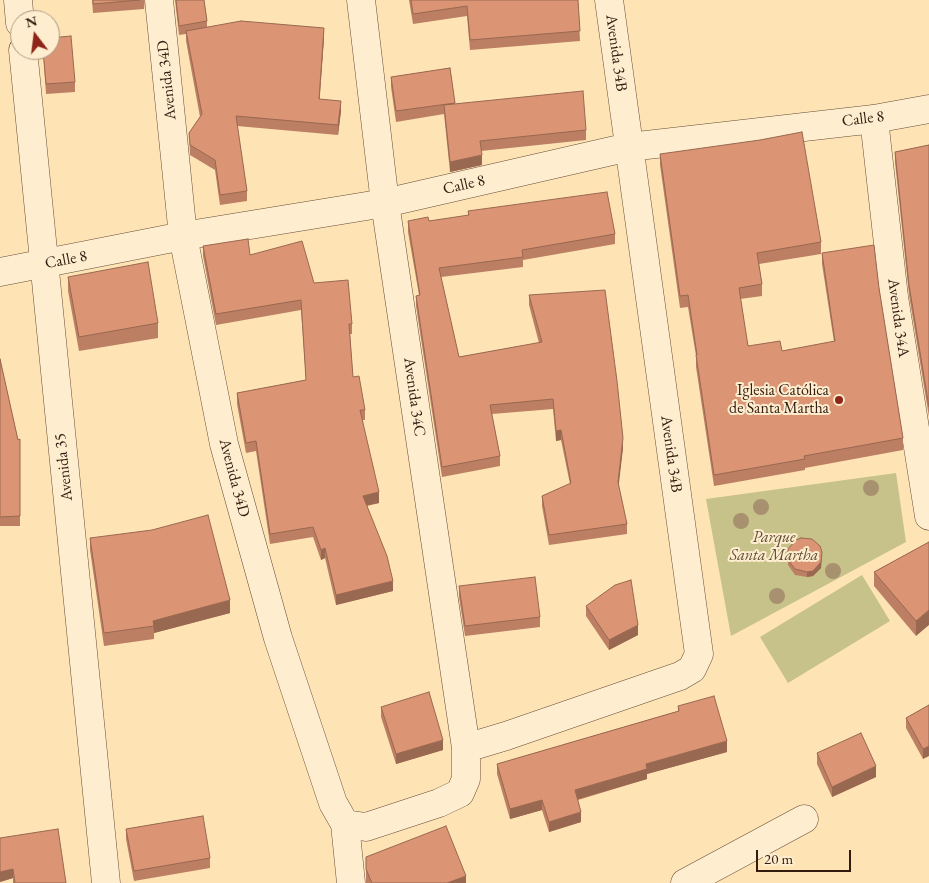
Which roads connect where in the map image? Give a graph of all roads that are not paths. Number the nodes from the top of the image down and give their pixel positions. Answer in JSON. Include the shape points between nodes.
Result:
{"nodes":[{"id":1,"x":159,"y":0,"type":"edge"},
{"id":2,"x":361,"y":0,"type":"edge"},
{"id":3,"x":609,"y":0,"type":"edge"},
{"id":4,"x":24,"y":60,"type":"edge"},
{"id":5,"x":929,"y":109,"type":"edge"},
{"id":6,"x":874,"y":119,"type":"junction"},
{"id":7,"x":629,"y":146,"type":"junction"},
{"id":8,"x":385,"y":203,"type":"junction"},
{"id":9,"x":183,"y":236,"type":"junction"},
{"id":10,"x":44,"y":264,"type":"junction"},
{"id":11,"x":0,"y":272,"type":"edge"},
{"id":12,"x":929,"y":516,"type":"edge"},
{"id":13,"x":466,"y":748,"type":"junction"},
{"id":14,"x":804,"y":819,"type":"dead end"},
{"id":15,"x":345,"y":824,"type":"junction"},
{"id":16,"x":106,"y":883,"type":"edge"},
{"id":17,"x":351,"y":883,"type":"edge"},
{"id":18,"x":685,"y":883,"type":"edge"}],
"edges":[{"from":1,"to":9,"type":"street","name":"Avenida 34D"},
{"from":2,"to":8,"type":"street","name":"Avenida 34C"},
{"from":3,"to":7,"type":"street","name":"Avenida 34B"},
{"from":4,"to":10,"type":"street","name":"Avenida 35"},
{"from":5,"to":6,"type":"street","name":"Calle 8"},
{"from":6,"to":7,"type":"street","name":"Calle 8"},
{"from":6,"to":12,"type":"street","name":"Avenida 34A","via":[[894,297]]},
{"from":7,"to":8,"type":"street","name":"Calle 8"},
{"from":7,"to":13,"type":"street","name":"Avenida 34B","via":[[698,654],[692,669],[680,676]]},
{"from":8,"to":9,"type":"street","name":"Calle 8"},
{"from":8,"to":13,"type":"street","name":"Avenida 34C"},
{"from":9,"to":10,"type":"street","name":"Calle 8"},
{"from":9,"to":15,"type":"street","name":"Avenida 34D","via":[[226,454],[278,638],[333,803]]},
{"from":10,"to":11,"type":"street","name":"Calle 8"},
{"from":10,"to":16,"type":"street","name":"Avenida 35"},
{"from":13,"to":15,"type":"street","name":"Avenida 34C","via":[[466,780],[460,793],[366,827]]},
{"from":14,"to":18,"type":"street"},
{"from":15,"to":17,"type":"street"}]}
